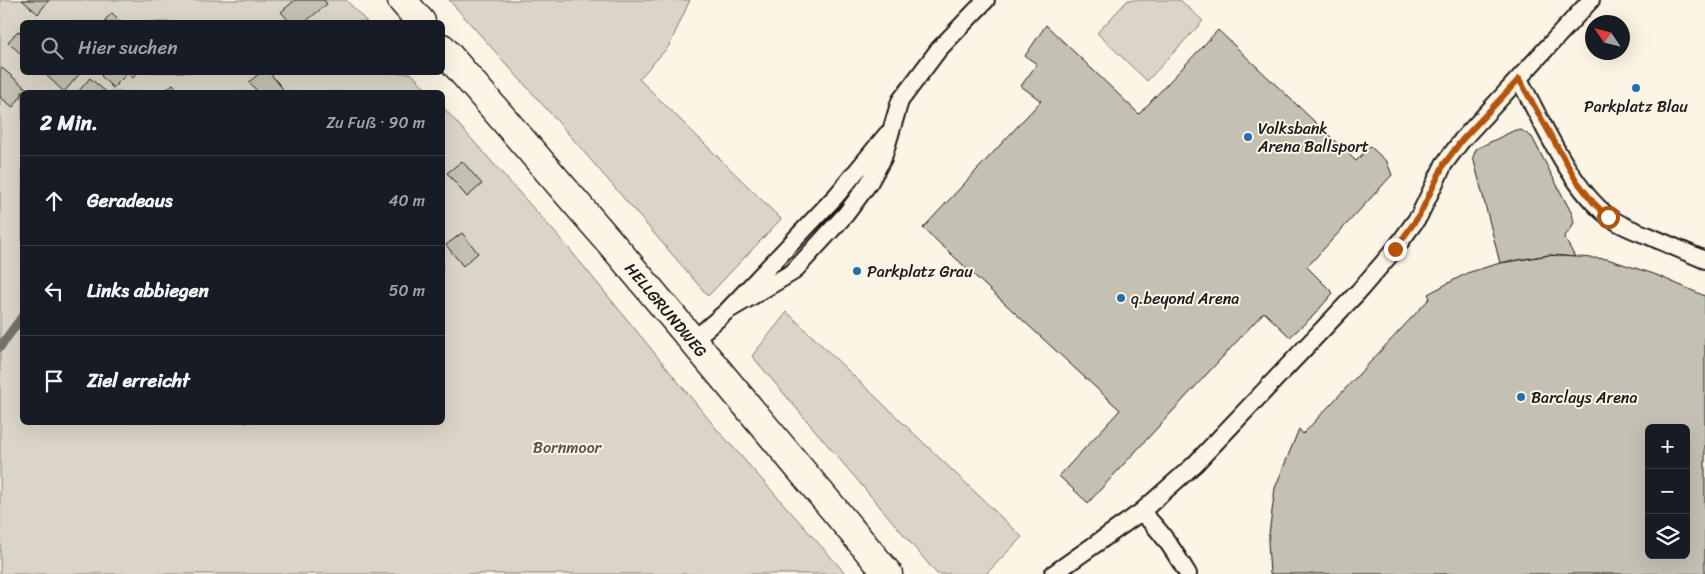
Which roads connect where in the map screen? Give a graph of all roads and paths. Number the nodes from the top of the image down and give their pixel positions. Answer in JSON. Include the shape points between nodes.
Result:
{"nodes":[{"id":1,"x":402,"y":0,"type":"edge"},
{"id":2,"x":986,"y":0,"type":"edge"},
{"id":3,"x":1591,"y":0,"type":"edge"},
{"id":4,"x":419,"y":20,"type":"edge"},
{"id":5,"x":445,"y":51,"type":"edge"},
{"id":6,"x":1519,"y":79,"type":"junction"},
{"id":7,"x":1705,"y":260,"type":"edge"},
{"id":8,"x":692,"y":341,"type":"junction"},
{"id":9,"x":1141,"y":512,"type":"junction"},
{"id":10,"x":888,"y":574,"type":"edge"},
{"id":11,"x":1053,"y":574,"type":"edge"},
{"id":12,"x":1188,"y":574,"type":"edge"}],
"edges":[{"from":1,"to":4,"type":"street"},
{"from":2,"to":8,"type":"lane","via":[[939,49],[900,101],[891,129],[836,196],[727,311]]},
{"from":3,"to":6,"type":"lane"},
{"from":5,"to":8,"type":"street","name":"HELLGRUNDWEG"},
{"from":6,"to":7,"type":"lane","via":[[1576,180],[1608,217]]},
{"from":6,"to":9,"type":"lane","via":[[1462,140],[1444,164],[1419,216],[1358,292],[1195,464]]},
{"from":8,"to":10,"type":"street","name":"HELLGRUNDWEG"},
{"from":9,"to":11,"type":"lane"},
{"from":9,"to":12,"type":"lane","via":[[1167,540]]}]}
